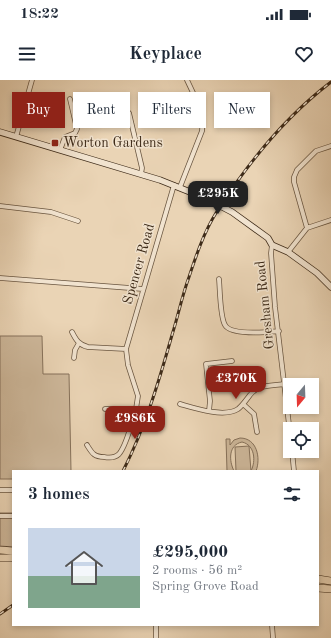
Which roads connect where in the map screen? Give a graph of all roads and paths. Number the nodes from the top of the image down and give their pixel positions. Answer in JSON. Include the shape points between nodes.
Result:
{"nodes":[{"id":1,"x":32,"y":80,"type":"edge"},
{"id":2,"x":188,"y":80,"type":"edge"},
{"id":3,"x":70,"y":99,"type":"dead end"},
{"id":4,"x":130,"y":117,"type":"edge"},
{"id":5,"x":0,"y":132,"type":"edge"},
{"id":6,"x":16,"y":137,"type":"junction"},
{"id":7,"x":331,"y":146,"type":"edge"},
{"id":8,"x":60,"y":150,"type":"junction"},
{"id":9,"x":141,"y":174,"type":"junction"},
{"id":10,"x":174,"y":185,"type":"junction"},
{"id":11,"x":180,"y":187,"type":"junction"},
{"id":12,"x":0,"y":206,"type":"edge"},
{"id":13,"x":331,"y":220,"type":"edge"},
{"id":14,"x":78,"y":221,"type":"dead end"},
{"id":15,"x":307,"y":228,"type":"junction"},
{"id":16,"x":272,"y":245,"type":"junction"},
{"id":17,"x":288,"y":252,"type":"junction"},
{"id":18,"x":0,"y":278,"type":"edge"},
{"id":19,"x":219,"y":279,"type":"dead end"},
{"id":20,"x":331,"y":288,"type":"edge"},
{"id":21,"x":143,"y":289,"type":"junction"},
{"id":22,"x":279,"y":331,"type":"junction"},
{"id":23,"x":72,"y":332,"type":"dead end"},
{"id":24,"x":79,"y":344,"type":"junction"},
{"id":25,"x":126,"y":349,"type":"junction"},
{"id":26,"x":74,"y":358,"type":"dead end"},
{"id":27,"x":232,"y":361,"type":"dead end"},
{"id":28,"x":283,"y":378,"type":"edge"},
{"id":29,"x":283,"y":384,"type":"edge"},
{"id":30,"x":180,"y":404,"type":"dead end"},
{"id":31,"x":243,"y":404,"type":"junction"},
{"id":32,"x":105,"y":409,"type":"dead end"},
{"id":33,"x":136,"y":409,"type":"junction"},
{"id":34,"x":209,"y":411,"type":"junction"},
{"id":35,"x":257,"y":432,"type":"dead end"},
{"id":36,"x":87,"y":445,"type":"dead end"},
{"id":37,"x":293,"y":458,"type":"edge"},
{"id":38,"x":294,"y":470,"type":"edge"},
{"id":39,"x":0,"y":490,"type":"edge"},
{"id":40,"x":12,"y":490,"type":"edge"},
{"id":41,"x":0,"y":516,"type":"edge"},
{"id":42,"x":12,"y":516,"type":"edge"},
{"id":43,"x":0,"y":550,"type":"edge"},
{"id":44,"x":12,"y":551,"type":"edge"},
{"id":45,"x":0,"y":558,"type":"edge"},
{"id":46,"x":12,"y":558,"type":"edge"},
{"id":47,"x":319,"y":580,"type":"edge"},
{"id":48,"x":331,"y":581,"type":"edge"},
{"id":49,"x":319,"y":588,"type":"edge"},
{"id":50,"x":331,"y":589,"type":"edge"},
{"id":51,"x":156,"y":626,"type":"edge"},
{"id":52,"x":272,"y":626,"type":"edge"},
{"id":53,"x":156,"y":638,"type":"edge"},
{"id":54,"x":273,"y":638,"type":"edge"}],
"edges":[{"from":1,"to":6,"type":"street"},
{"from":2,"to":11,"type":"street","via":[[203,114],[202,131]]},
{"from":3,"to":8,"type":"street","via":[[77,130],[65,137]]},
{"from":4,"to":9,"type":"street","via":[[142,168]]},
{"from":5,"to":6,"type":"main road"},
{"from":6,"to":8,"type":"main road"},
{"from":7,"to":15,"type":"street","via":[[316,151],[297,170],[294,177]]},
{"from":8,"to":9,"type":"main road"},
{"from":9,"to":10,"type":"main road"},
{"from":10,"to":11,"type":"main road"},
{"from":10,"to":21,"type":"street","name":"Spencer Road"},
{"from":11,"to":16,"type":"main road","via":[[232,212],[268,238]]},
{"from":12,"to":14,"type":"street","via":[[51,212]]},
{"from":13,"to":15,"type":"street"},
{"from":15,"to":17,"type":"street"},
{"from":16,"to":17,"type":"main road"},
{"from":16,"to":22,"type":"street","name":"Gresham Road","via":[[275,307]]},
{"from":17,"to":20,"type":"main road"},
{"from":18,"to":21,"type":"street"},
{"from":19,"to":22,"type":"street","via":[[226,327],[231,330],[259,333]]},
{"from":21,"to":25,"type":"street","name":"Spencer Road"},
{"from":22,"to":28,"type":"street","name":"Gresham Road"},
{"from":23,"to":24,"type":"street"},
{"from":24,"to":25,"type":"street","via":[[88,348]]},
{"from":24,"to":26,"type":"street"},
{"from":25,"to":33,"type":"street","name":"Spencer Road","via":[[128,365],[138,396]]},
{"from":27,"to":34,"type":"street","via":[[206,364]]},
{"from":29,"to":31,"type":"street","via":[[259,387]]},
{"from":30,"to":34,"type":"street"},
{"from":31,"to":34,"type":"street","via":[[230,412]]},
{"from":31,"to":35,"type":"street","via":[[254,414]]},
{"from":32,"to":33,"type":"street"},
{"from":33,"to":36,"type":"street","name":"Spencer Road","via":[[119,454],[111,458],[97,457]]},
{"from":37,"to":38,"type":"street"},
{"from":39,"to":40,"type":"street"},
{"from":41,"to":42,"type":"street"},
{"from":43,"to":44,"type":"highway"},
{"from":45,"to":46,"type":"highway"},
{"from":47,"to":48,"type":"highway"},
{"from":49,"to":50,"type":"highway"},
{"from":51,"to":53,"type":"street"},
{"from":52,"to":54,"type":"street"}]}
